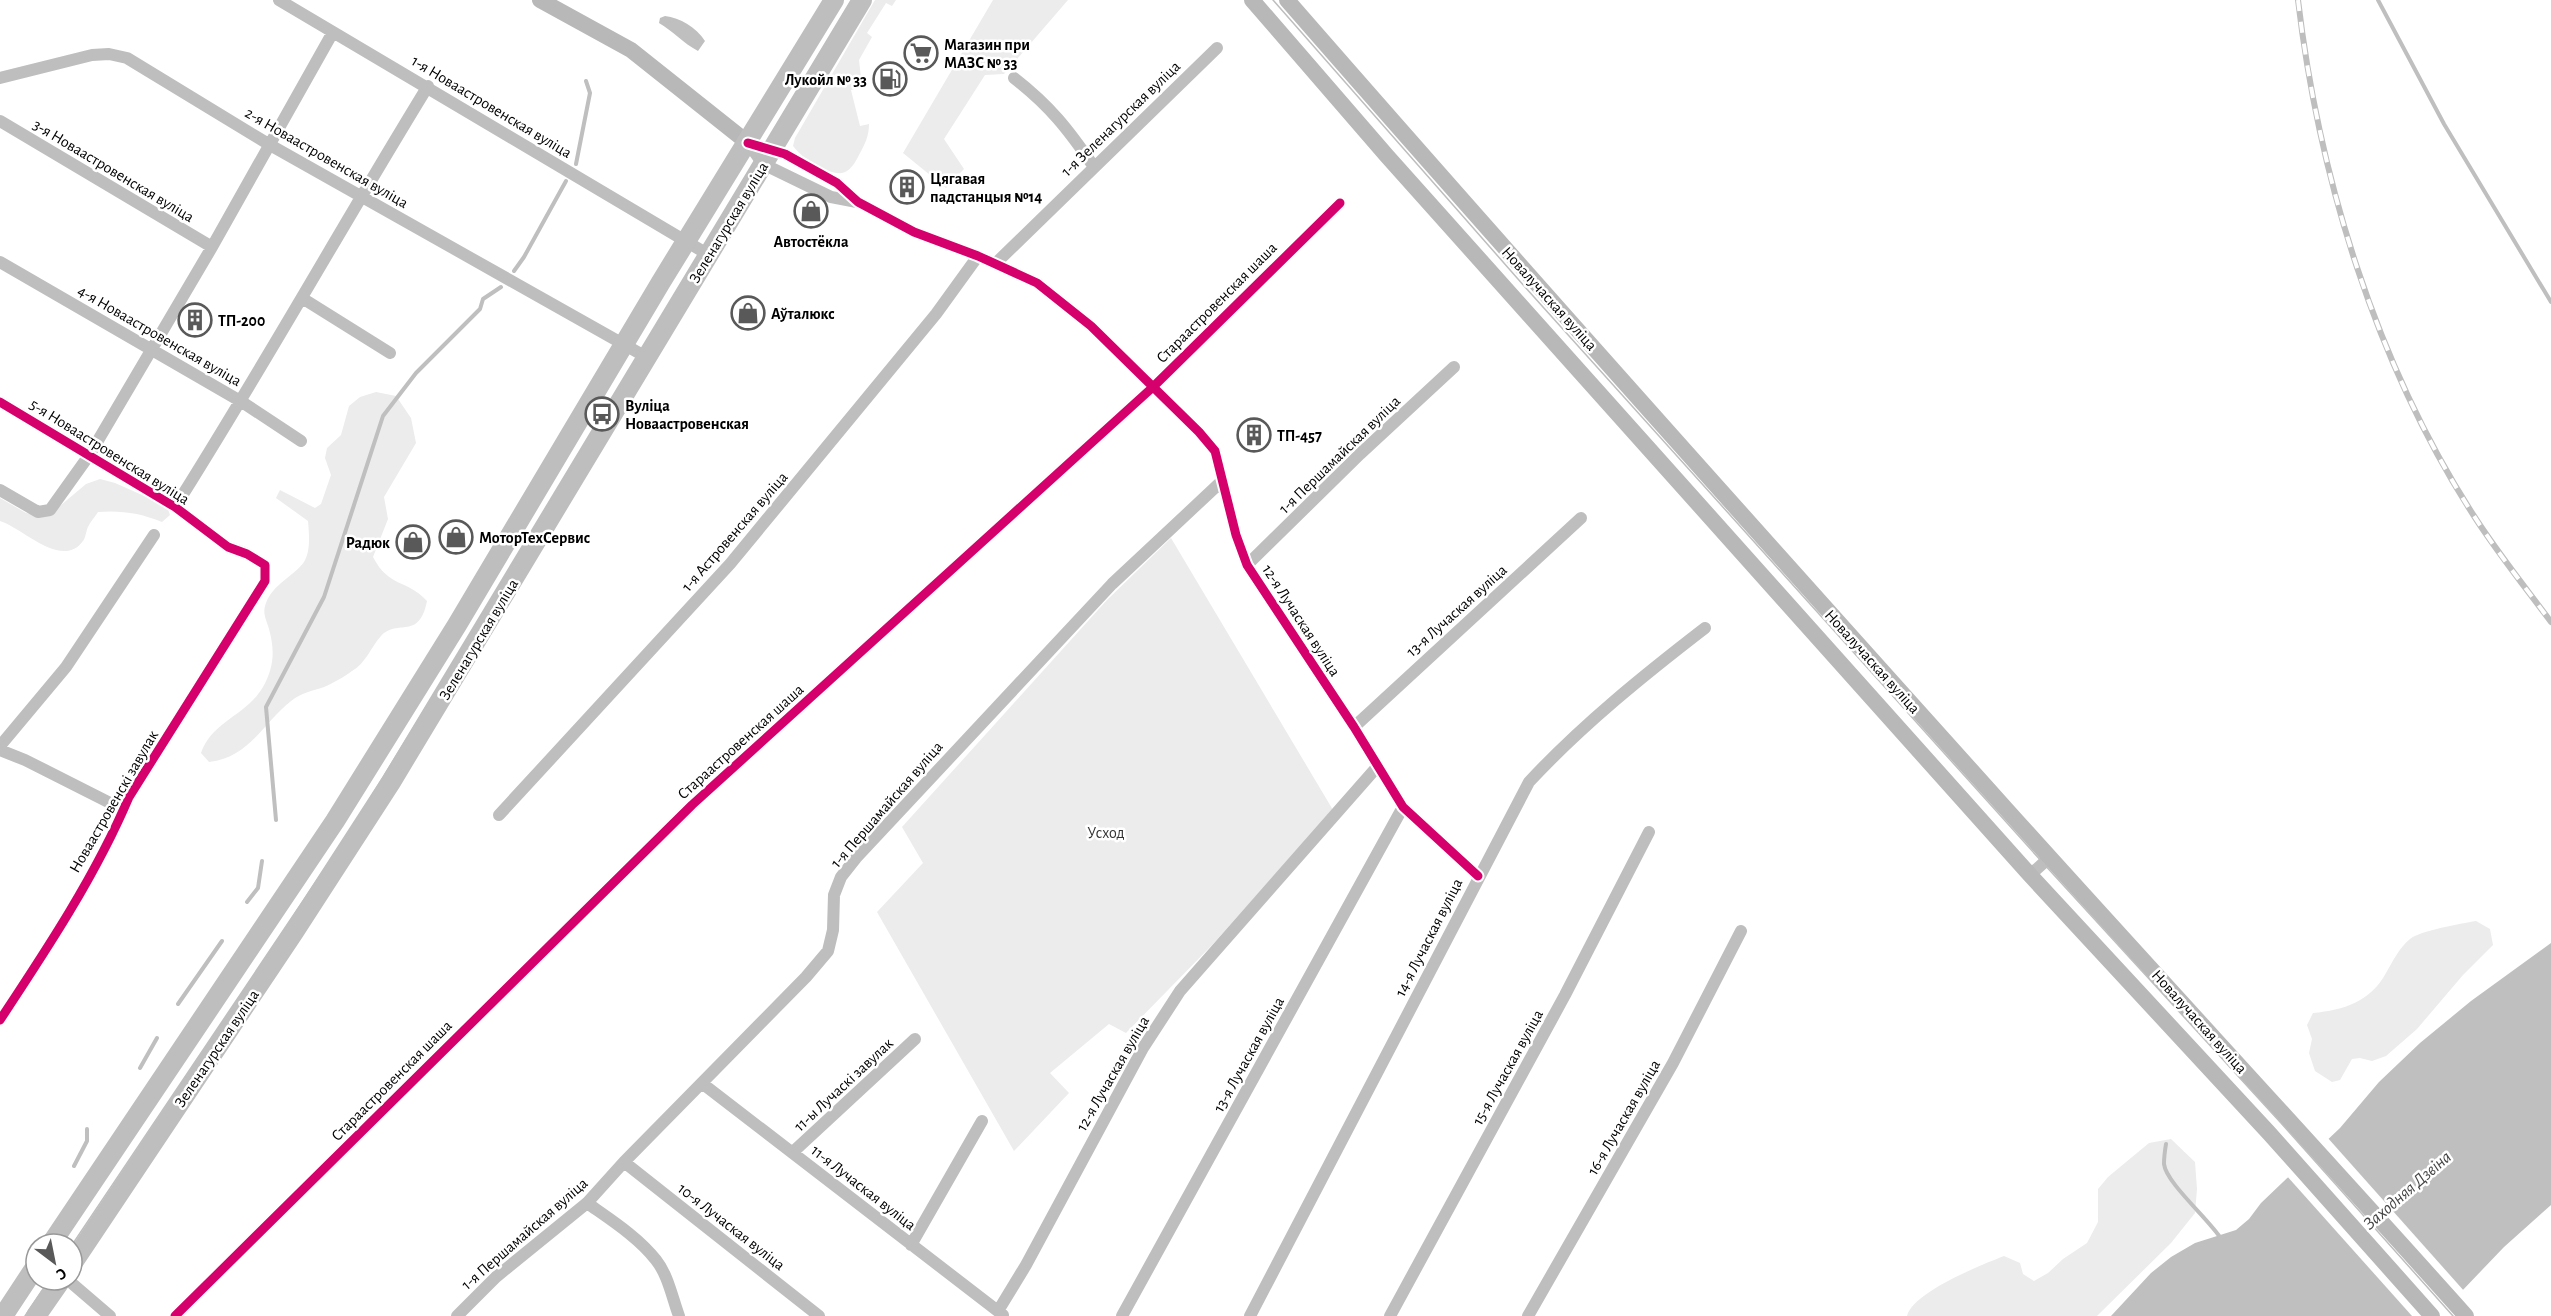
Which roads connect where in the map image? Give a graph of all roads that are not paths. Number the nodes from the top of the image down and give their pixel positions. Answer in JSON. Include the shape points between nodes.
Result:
{"nodes":[{"id":1,"x":279,"y":0,"type":"edge"},
{"id":2,"x":540,"y":0,"type":"edge"},
{"id":3,"x":834,"y":0,"type":"edge"},
{"id":4,"x":862,"y":0,"type":"edge"},
{"id":5,"x":1252,"y":0,"type":"edge"},
{"id":6,"x":1287,"y":0,"type":"edge"},
{"id":7,"x":333,"y":32,"type":"junction"},
{"id":8,"x":1217,"y":48,"type":"dead end"},
{"id":9,"x":0,"y":78,"type":"edge"},
{"id":10,"x":1014,"y":78,"type":"dead end"},
{"id":11,"x":428,"y":86,"type":"junction"},
{"id":12,"x":0,"y":121,"type":"edge"},
{"id":13,"x":748,"y":142,"type":"junction"},
{"id":14,"x":270,"y":145,"type":"junction"},
{"id":15,"x":767,"y":156,"type":"junction"},
{"id":16,"x":1094,"y":166,"type":"junction"},
{"id":17,"x":360,"y":196,"type":"junction"},
{"id":18,"x":858,"y":202,"type":"junction"},
{"id":19,"x":1340,"y":203,"type":"dead end"},
{"id":20,"x":687,"y":242,"type":"junction"},
{"id":21,"x":212,"y":247,"type":"junction"},
{"id":22,"x":708,"y":255,"type":"junction"},
{"id":23,"x":978,"y":256,"type":"junction"},
{"id":24,"x":0,"y":262,"type":"edge"},
{"id":25,"x":996,"y":263,"type":"junction"},
{"id":26,"x":662,"y":282,"type":"junction"},
{"id":27,"x":684,"y":296,"type":"junction"},
{"id":28,"x":302,"y":298,"type":"junction"},
{"id":29,"x":625,"y":346,"type":"junction"},
{"id":30,"x":152,"y":348,"type":"junction"},
{"id":31,"x":390,"y":354,"type":"dead end"},
{"id":32,"x":648,"y":358,"type":"junction"},
{"id":33,"x":1454,"y":367,"type":"dead end"},
{"id":34,"x":1153,"y":387,"type":"junction"},
{"id":35,"x":0,"y":402,"type":"edge"},
{"id":36,"x":242,"y":402,"type":"junction"},
{"id":37,"x":302,"y":441,"type":"dead end"},
{"id":38,"x":90,"y":454,"type":"junction"},
{"id":39,"x":1222,"y":481,"type":"junction"},
{"id":40,"x":0,"y":490,"type":"edge"},
{"id":41,"x":175,"y":507,"type":"junction"},
{"id":42,"x":1581,"y":518,"type":"dead end"},
{"id":43,"x":154,"y":535,"type":"dead end"},
{"id":44,"x":265,"y":565,"type":"joint"},
{"id":45,"x":1248,"y":565,"type":"junction"},
{"id":46,"x":457,"y":625,"type":"junction"},
{"id":47,"x":1705,"y":628,"type":"dead end"},
{"id":48,"x":478,"y":637,"type":"junction"},
{"id":49,"x":1354,"y":727,"type":"junction"},
{"id":50,"x":0,"y":748,"type":"edge"},
{"id":51,"x":1377,"y":767,"type":"junction"},
{"id":52,"x":1403,"y":807,"type":"junction"},
{"id":53,"x":124,"y":810,"type":"junction"},
{"id":54,"x":499,"y":815,"type":"dead end"},
{"id":55,"x":1649,"y":831,"type":"dead end"},
{"id":56,"x":2050,"y":856,"type":"junction"},
{"id":57,"x":2030,"y":874,"type":"junction"},
{"id":58,"x":1478,"y":876,"type":"junction"},
{"id":59,"x":1741,"y":931,"type":"dead end"},
{"id":60,"x":0,"y":1020,"type":"edge"},
{"id":61,"x":915,"y":1039,"type":"dead end"},
{"id":62,"x":703,"y":1084,"type":"junction"},
{"id":63,"x":982,"y":1121,"type":"dead end"},
{"id":64,"x":793,"y":1152,"type":"junction"},
{"id":65,"x":624,"y":1162,"type":"junction"},
{"id":66,"x":587,"y":1203,"type":"junction"},
{"id":67,"x":59,"y":1232,"type":"edge"},
{"id":68,"x":911,"y":1245,"type":"junction"},
{"id":69,"x":84,"y":1246,"type":"edge"},
{"id":70,"x":24,"y":1284,"type":"edge"},
{"id":71,"x":53,"y":1292,"type":"edge"},
{"id":72,"x":82,"y":1292,"type":"edge"},
{"id":73,"x":1001,"y":1314,"type":"edge"},
{"id":74,"x":3,"y":1316,"type":"edge"},
{"id":75,"x":36,"y":1316,"type":"edge"},
{"id":76,"x":110,"y":1316,"type":"edge"},
{"id":77,"x":175,"y":1316,"type":"edge"},
{"id":78,"x":457,"y":1316,"type":"edge"},
{"id":79,"x":679,"y":1316,"type":"edge"},
{"id":80,"x":819,"y":1316,"type":"edge"},
{"id":81,"x":1122,"y":1316,"type":"edge"},
{"id":82,"x":1250,"y":1316,"type":"edge"},
{"id":83,"x":1390,"y":1316,"type":"edge"},
{"id":84,"x":1528,"y":1316,"type":"edge"},
{"id":85,"x":2432,"y":1316,"type":"edge"},
{"id":86,"x":2466,"y":1316,"type":"edge"}],
"edges":[{"from":1,"to":7,"type":"street","name":"1-я Новаастровенская вуліца"},
{"from":2,"to":13,"type":"main road","via":[[631,50]]},
{"from":3,"to":13,"type":"main road","name":"Зеленагурская вуліца"},
{"from":4,"to":15,"type":"main road","name":"Зеленагурская вуліца"},
{"from":5,"to":57,"type":"main road","name":"Новалучаская вуліца"},
{"from":6,"to":56,"type":"main road","name":"Новалучаская вуліца"},
{"from":7,"to":11,"type":"street","name":"1-я Новаастровенская вуліца"},
{"from":7,"to":14,"type":"street"},
{"from":8,"to":16,"type":"street","name":"1-я Зеленагурская вуліца"},
{"from":9,"to":14,"type":"street","name":"2-я Новаастровенская вуліца","via":[[92,55],[127,58]]},
{"from":10,"to":16,"type":"street","via":[[1042,99]]},
{"from":11,"to":17,"type":"street"},
{"from":11,"to":20,"type":"street","name":"1-я Новаастровенская вуліца"},
{"from":12,"to":21,"type":"street","name":"3-я Новаастровенская вуліца"},
{"from":13,"to":15,"type":"street"},
{"from":13,"to":20,"type":"main road","name":"Зеленагурская вуліца"},
{"from":14,"to":17,"type":"street","name":"2-я Новаастровенская вуліца"},
{"from":14,"to":21,"type":"street"},
{"from":15,"to":18,"type":"street","via":[[837,183]]},
{"from":15,"to":18,"type":"street","via":[[831,197]]},
{"from":15,"to":22,"type":"main road","name":"Зеленагурская вуліца"},
{"from":16,"to":25,"type":"street","name":"1-я Зеленагурская вуліца"},
{"from":17,"to":28,"type":"street"},
{"from":17,"to":29,"type":"street","name":"2-я Новаастровенская вуліца"},
{"from":18,"to":23,"type":"street","name":"12-я Лучаская вуліца","via":[[915,232]]},
{"from":19,"to":34,"type":"street","name":"Стараастровенская шаша"},
{"from":20,"to":22,"type":"street","name":"1-я Новаастровенская вуліца"},
{"from":20,"to":26,"type":"main road","name":"Зеленагурская вуліца"},
{"from":21,"to":30,"type":"street"},
{"from":22,"to":27,"type":"main road","name":"Зеленагурская вуліца"},
{"from":23,"to":25,"type":"street","name":"12-я Лучаская вуліца"},
{"from":23,"to":54,"type":"street","name":"1-я Астровенская вуліца","via":[[936,314],[730,564]]},
{"from":24,"to":30,"type":"street","name":"4-я Новаастровенская вуліца"},
{"from":25,"to":34,"type":"street","name":"12-я Лучаская вуліца","via":[[1037,283],[1091,326]]},
{"from":26,"to":27,"type":"street"},
{"from":26,"to":29,"type":"main road","name":"Зеленагурская вуліца"},
{"from":27,"to":32,"type":"main road","name":"Зеленагурская вуліца"},
{"from":28,"to":31,"type":"street"},
{"from":28,"to":36,"type":"street"},
{"from":29,"to":32,"type":"street","name":"2-я Новаастровенская вуліца"},
{"from":29,"to":46,"type":"main road","name":"Зеленагурская вуліца"},
{"from":30,"to":36,"type":"street","name":"4-я Новаастровенская вуліца"},
{"from":30,"to":38,"type":"street"},
{"from":32,"to":48,"type":"main road","name":"Зеленагурская вуліца"},
{"from":33,"to":45,"type":"street","name":"1-я Першамайская вуліца"},
{"from":34,"to":39,"type":"street","name":"12-я Лучаская вуліца","via":[[1215,451]]},
{"from":34,"to":77,"type":"street","name":"Стараастровенская шаша","via":[[692,805]]},
{"from":35,"to":38,"type":"street","name":"5-я Новаастровенская вуліца"},
{"from":36,"to":37,"type":"street","name":"4-я Новаастровенская вуліца"},
{"from":36,"to":41,"type":"street"},
{"from":38,"to":40,"type":"street","via":[[50,510],[38,512]]},
{"from":38,"to":41,"type":"street","name":"5-я Новаастровенская вуліца"},
{"from":39,"to":45,"type":"street","name":"12-я Лучаская вуліца"},
{"from":39,"to":62,"type":"street","name":"1-я Першамайская вуліца","via":[[1112,584],[855,858],[834,895],[828,951]]},
{"from":41,"to":44,"type":"street","name":"5-я Новаастровенская вуліца","via":[[228,547]]},
{"from":42,"to":49,"type":"street","name":"13-я Лучаская вуліца"},
{"from":43,"to":50,"type":"street","via":[[66,667]]},
{"from":44,"to":53,"type":"street","name":"Новаастровенскі завулак","via":[[265,581]]},
{"from":45,"to":49,"type":"street","name":"12-я Лучаская вуліца"},
{"from":46,"to":48,"type":"street"},
{"from":46,"to":67,"type":"main road","name":"Зеленагурская вуліца","via":[[320,843]]},
{"from":47,"to":58,"type":"street","name":"14-я Лучаская вуліца","via":[[1548,761],[1529,782]]},
{"from":48,"to":69,"type":"main road","name":"Зеленагурская вуліца","via":[[357,836]]},
{"from":49,"to":51,"type":"street","name":"12-я Лучаская вуліца"},
{"from":50,"to":53,"type":"street"},
{"from":51,"to":52,"type":"street"},
{"from":51,"to":73,"type":"street","name":"12-я Лучаская вуліца","via":[[1180,991],[1143,1048]]},
{"from":52,"to":58,"type":"street"},
{"from":52,"to":81,"type":"street","name":"13-я Лучаская вуліца"},
{"from":53,"to":60,"type":"street","name":"Новаастровенскі завулак","via":[[40,959]]},
{"from":55,"to":83,"type":"street","name":"15-я Лучаская вуліца","via":[[1565,995]]},
{"from":56,"to":57,"type":"street"},
{"from":56,"to":86,"type":"main road","name":"Новалучаская вуліца"},
{"from":57,"to":85,"type":"main road","name":"Новалучаская вуліца"},
{"from":58,"to":82,"type":"street","name":"14-я Лучаская вуліца"},
{"from":59,"to":84,"type":"street","name":"16-я Лучаская вуліца","via":[[1673,1063]]},
{"from":61,"to":64,"type":"street","name":"11-ы Лучаскі завулак"},
{"from":62,"to":64,"type":"street","name":"11-я Лучаская вуліца"},
{"from":62,"to":65,"type":"street","name":"1-я Першамайская вуліца"},
{"from":63,"to":68,"type":"street"},
{"from":64,"to":68,"type":"street","name":"11-я Лучаская вуліца"},
{"from":65,"to":66,"type":"street","name":"1-я Першамайская вуліца"},
{"from":65,"to":80,"type":"street","name":"10-я Лучаская вуліца"},
{"from":66,"to":78,"type":"street","name":"1-я Першамайская вуліца","via":[[496,1277]]},
{"from":66,"to":79,"type":"street","via":[[656,1260]]},
{"from":68,"to":73,"type":"street","name":"11-я Лучаская вуліца"},
{"from":70,"to":74,"type":"main road"},
{"from":71,"to":75,"type":"main road"},
{"from":72,"to":76,"type":"street"}]}
